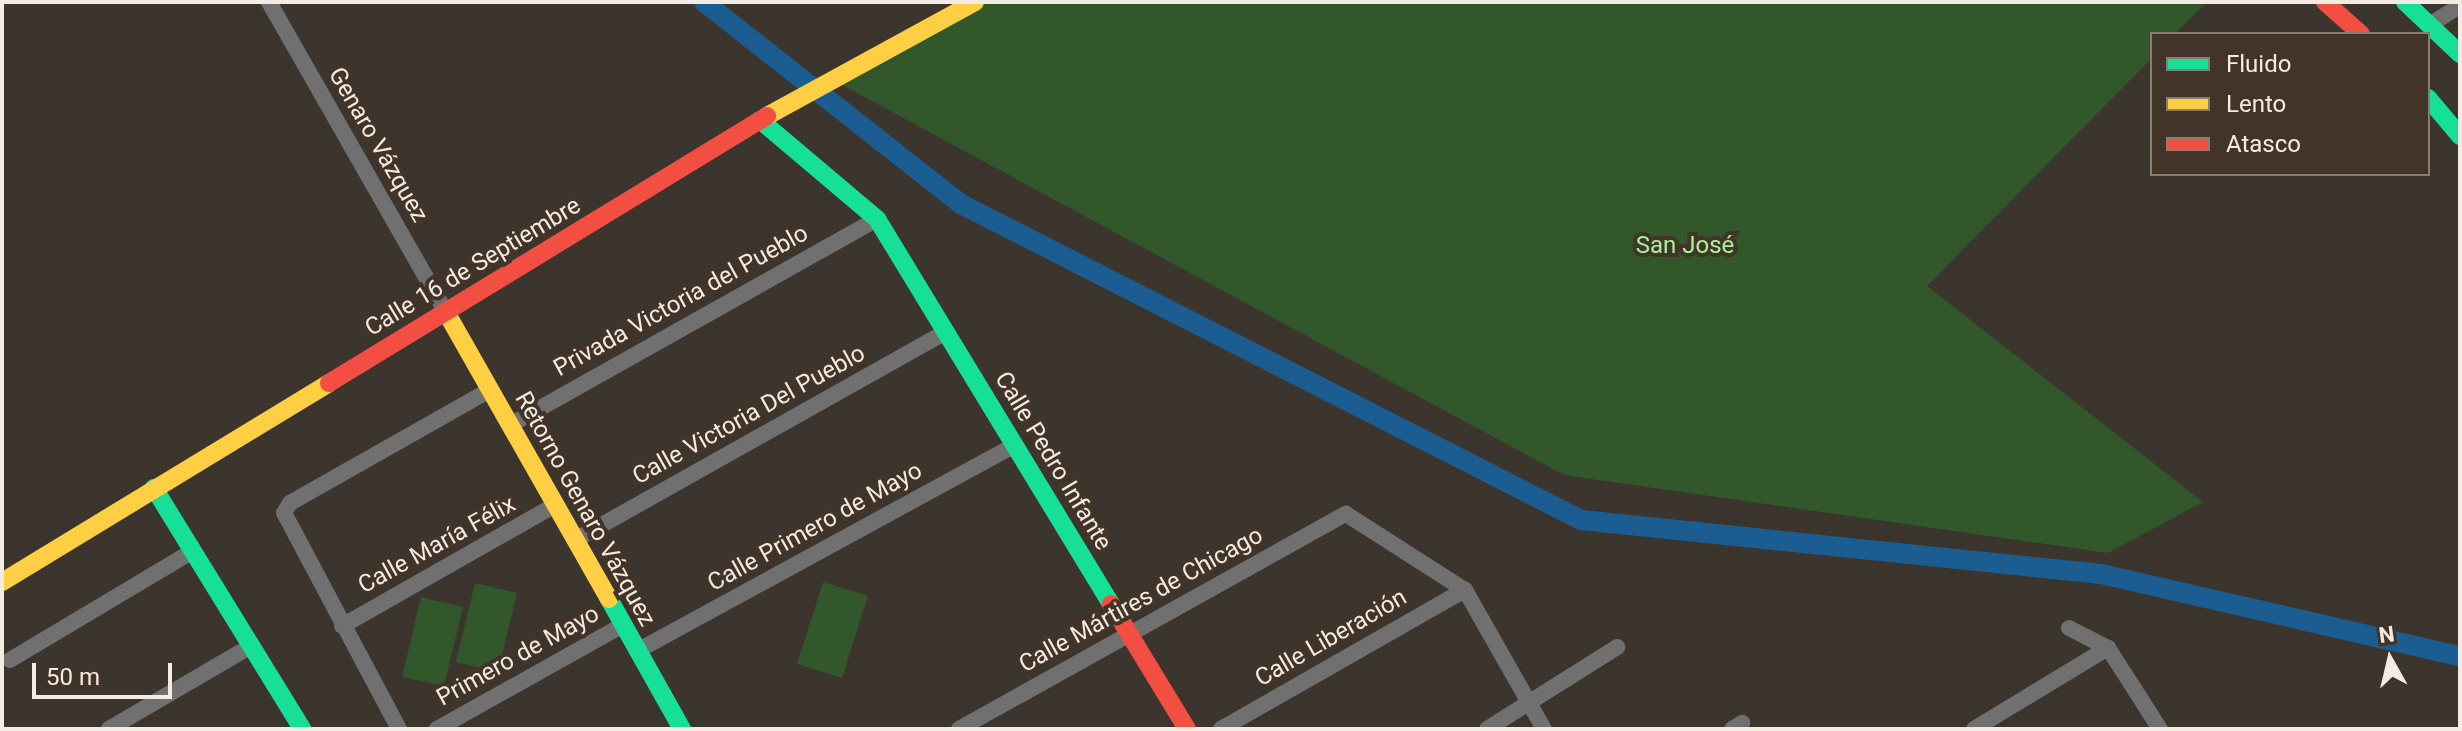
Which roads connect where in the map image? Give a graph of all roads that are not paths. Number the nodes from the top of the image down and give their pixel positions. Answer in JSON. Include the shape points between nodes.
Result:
{"nodes":[{"id":1,"x":269,"y":2,"type":"edge"},
{"id":2,"x":975,"y":2,"type":"edge"},
{"id":3,"x":2325,"y":2,"type":"edge"},
{"id":4,"x":2405,"y":2,"type":"edge"},
{"id":5,"x":2460,"y":6,"type":"edge"},
{"id":6,"x":2431,"y":24,"type":"junction"},
{"id":7,"x":2359,"y":32,"type":"edge"},
{"id":8,"x":2460,"y":54,"type":"edge"},
{"id":9,"x":2430,"y":100,"type":"edge"},
{"id":10,"x":760,"y":120,"type":"junction"},
{"id":11,"x":2460,"y":136,"type":"edge"},
{"id":12,"x":877,"y":219,"type":"junction"},
{"id":13,"x":446,"y":312,"type":"junction"},
{"id":14,"x":946,"y":332,"type":"junction"},
{"id":15,"x":490,"y":390,"type":"junction"},
{"id":16,"x":510,"y":425,"type":"junction"},
{"id":17,"x":1015,"y":445,"type":"junction"},
{"id":18,"x":154,"y":488,"type":"junction"},
{"id":19,"x":555,"y":505,"type":"junction"},
{"id":20,"x":575,"y":540,"type":"junction"},
{"id":21,"x":193,"y":551,"type":"junction"},
{"id":22,"x":2,"y":582,"type":"edge"},
{"id":23,"x":1465,"y":590,"type":"junction"},
{"id":24,"x":623,"y":625,"type":"junction"},
{"id":25,"x":342,"y":626,"type":"junction"},
{"id":26,"x":2069,"y":628,"type":"dead end"},
{"id":27,"x":1130,"y":634,"type":"junction"},
{"id":28,"x":251,"y":646,"type":"junction"},
{"id":29,"x":1617,"y":647,"type":"dead end"},
{"id":30,"x":2108,"y":648,"type":"junction"},
{"id":31,"x":637,"y":651,"type":"junction"},
{"id":32,"x":10,"y":660,"type":"dead end"},
{"id":33,"x":1529,"y":704,"type":"junction"},
{"id":34,"x":109,"y":729,"type":"edge"},
{"id":35,"x":302,"y":729,"type":"edge"},
{"id":36,"x":399,"y":729,"type":"edge"},
{"id":37,"x":437,"y":729,"type":"edge"},
{"id":38,"x":682,"y":729,"type":"edge"},
{"id":39,"x":959,"y":729,"type":"edge"},
{"id":40,"x":1187,"y":729,"type":"edge"},
{"id":41,"x":1221,"y":729,"type":"edge"},
{"id":42,"x":1487,"y":729,"type":"edge"},
{"id":43,"x":1544,"y":729,"type":"edge"},
{"id":44,"x":1974,"y":729,"type":"edge"},
{"id":45,"x":2160,"y":729,"type":"edge"}],
"edges":[{"from":1,"to":13,"type":"street","name":"Genaro Vázquez"},
{"from":2,"to":10,"type":"street","name":"Calle 16 de Septiembre"},
{"from":3,"to":7,"type":"street"},
{"from":4,"to":6,"type":"street"},
{"from":5,"to":6,"type":"street"},
{"from":6,"to":8,"type":"street"},
{"from":9,"to":11,"type":"street"},
{"from":10,"to":12,"type":"street","name":"Calle Pedro Infante"},
{"from":10,"to":13,"type":"street","name":"Calle 16 de Septiembre"},
{"from":12,"to":14,"type":"street","name":"Calle Pedro Infante"},
{"from":12,"to":16,"type":"street","name":"Privada Victoria del Pueblo"},
{"from":13,"to":15,"type":"street","name":"Retorno Genaro Vázquez"},
{"from":13,"to":18,"type":"street","name":"Calle 16 de Septiembre"},
{"from":14,"to":17,"type":"street","name":"Calle Pedro Infante"},
{"from":14,"to":20,"type":"street","name":"Calle Victoria Del Pueblo"},
{"from":15,"to":16,"type":"street","name":"Retorno Genaro Vázquez"},
{"from":15,"to":25,"type":"street","via":[[288,505],[284,518]]},
{"from":16,"to":19,"type":"street","name":"Retorno Genaro Vázquez"},
{"from":17,"to":27,"type":"street","name":"Calle Pedro Infante"},
{"from":17,"to":31,"type":"street","name":"Calle Primero de Mayo"},
{"from":18,"to":21,"type":"street"},
{"from":18,"to":22,"type":"street","name":"Calle 16 de Septiembre"},
{"from":19,"to":20,"type":"street","name":"Retorno Genaro Vázquez"},
{"from":19,"to":25,"type":"street","name":"Calle María Félix"},
{"from":20,"to":24,"type":"street","name":"Retorno Genaro Vázquez"},
{"from":21,"to":28,"type":"street"},
{"from":21,"to":32,"type":"street"},
{"from":23,"to":27,"type":"street","name":"Calle Mártires de Chicago","via":[[1346,514]]},
{"from":23,"to":33,"type":"street"},
{"from":23,"to":41,"type":"street","name":"Calle Liberación"},
{"from":24,"to":31,"type":"street","name":"Retorno Genaro Vázquez"},
{"from":24,"to":37,"type":"street","name":"Primero de Mayo"},
{"from":25,"to":36,"type":"street"},
{"from":26,"to":30,"type":"street"},
{"from":27,"to":39,"type":"street","name":"Calle Mártires de Chicago"},
{"from":27,"to":40,"type":"street","name":"Calle Pedro Infante"},
{"from":28,"to":34,"type":"street"},
{"from":28,"to":35,"type":"street"},
{"from":29,"to":33,"type":"street"},
{"from":30,"to":44,"type":"street"},
{"from":30,"to":45,"type":"street"},
{"from":31,"to":38,"type":"street","name":"Retorno Genaro Vázquez"},
{"from":33,"to":42,"type":"street"},
{"from":33,"to":43,"type":"street"}]}
